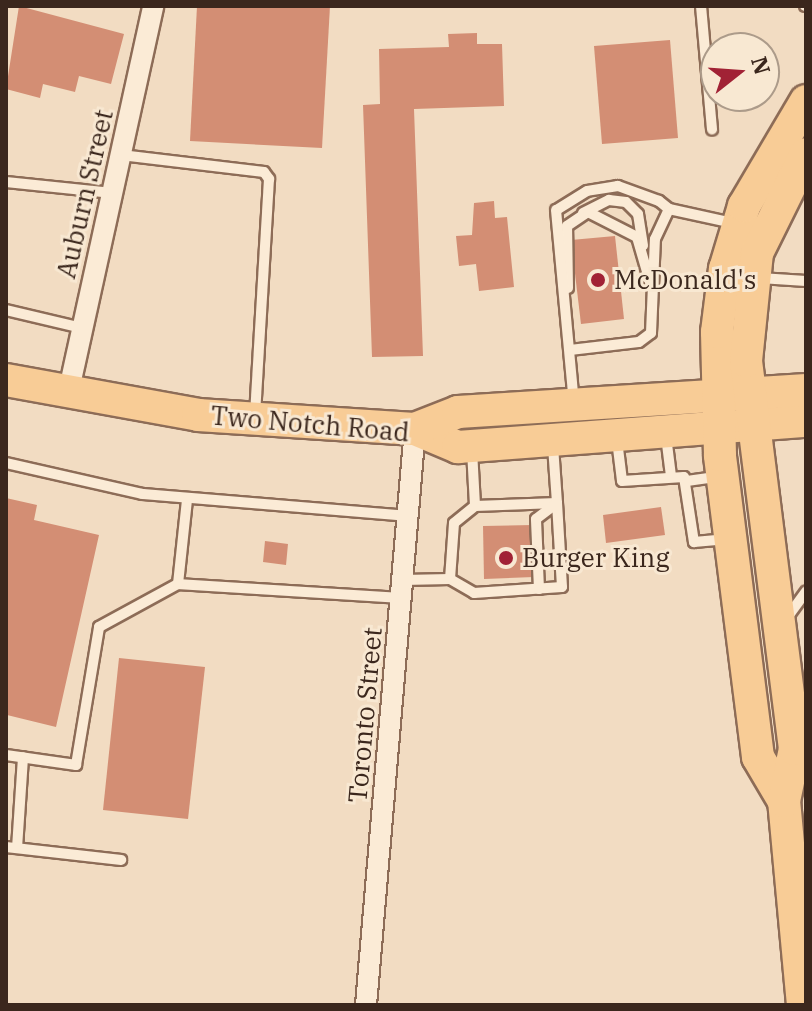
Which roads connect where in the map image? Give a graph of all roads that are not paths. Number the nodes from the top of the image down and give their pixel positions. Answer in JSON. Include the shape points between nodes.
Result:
{"nodes":[{"id":1,"x":153,"y":6,"type":"edge"},
{"id":2,"x":701,"y":6,"type":"edge"},
{"id":3,"x":806,"y":101,"type":"edge"},
{"id":4,"x":712,"y":130,"type":"dead end"},
{"id":5,"x":806,"y":154,"type":"edge"},
{"id":6,"x":121,"y":155,"type":"junction"},
{"id":7,"x":6,"y":182,"type":"edge"},
{"id":8,"x":112,"y":193,"type":"junction"},
{"id":9,"x":669,"y":209,"type":"junction"},
{"id":10,"x":581,"y":214,"type":"junction"},
{"id":11,"x":750,"y":230,"type":"junction"},
{"id":12,"x":645,"y":259,"type":"junction"},
{"id":13,"x":752,"y":278,"type":"junction"},
{"id":14,"x":806,"y":281,"type":"edge"},
{"id":15,"x":654,"y":301,"type":"junction"},
{"id":16,"x":6,"y":310,"type":"edge"},
{"id":17,"x":82,"y":328,"type":"junction"},
{"id":18,"x":570,"y":350,"type":"junction"},
{"id":19,"x":6,"y":380,"type":"edge"},
{"id":20,"x":749,"y":382,"type":"junction"},
{"id":21,"x":806,"y":390,"type":"edge"},
{"id":22,"x":707,"y":392,"type":"junction"},
{"id":23,"x":68,"y":394,"type":"junction"},
{"id":24,"x":574,"y":405,"type":"junction"},
{"id":25,"x":255,"y":421,"type":"junction"},
{"id":26,"x":783,"y":422,"type":"edge"},
{"id":27,"x":415,"y":429,"type":"junction"},
{"id":28,"x":665,"y":431,"type":"junction"},
{"id":29,"x":616,"y":435,"type":"junction"},
{"id":30,"x":552,"y":440,"type":"junction"},
{"id":31,"x":471,"y":446,"type":"junction"},
{"id":32,"x":720,"y":452,"type":"junction"},
{"id":33,"x":6,"y":463,"type":"edge"},
{"id":34,"x":671,"y":476,"type":"junction"},
{"id":35,"x":687,"y":481,"type":"junction"},
{"id":36,"x":187,"y":500,"type":"junction"},
{"id":37,"x":557,"y":503,"type":"junction"},
{"id":38,"x":475,"y":506,"type":"junction"},
{"id":39,"x":407,"y":516,"type":"junction"},
{"id":40,"x":731,"y":539,"type":"junction"},
{"id":41,"x":450,"y":579,"type":"junction"},
{"id":42,"x":178,"y":584,"type":"junction"},
{"id":43,"x":402,"y":589,"type":"junction"},
{"id":44,"x":539,"y":589,"type":"junction"},
{"id":45,"x":806,"y":592,"type":"edge"},
{"id":46,"x":785,"y":653,"type":"junction"},
{"id":47,"x":6,"y":755,"type":"edge"},
{"id":48,"x":23,"y":757,"type":"junction"},
{"id":49,"x":784,"y":801,"type":"junction"},
{"id":50,"x":12,"y":848,"type":"edge"},
{"id":51,"x":121,"y":860,"type":"dead end"},
{"id":52,"x":801,"y":947,"type":"edge"},
{"id":53,"x":366,"y":1005,"type":"edge"},
{"id":54,"x":803,"y":1005,"type":"edge"}],
"edges":[{"from":1,"to":6,"type":"street","name":"Auburn Street"},
{"from":2,"to":4,"type":"lane"},
{"from":3,"to":11,"type":"main road"},
{"from":5,"to":11,"type":"main road"},
{"from":6,"to":8,"type":"street","name":"Auburn Street"},
{"from":6,"to":25,"type":"lane","via":[[264,172],[269,179]]},
{"from":7,"to":8,"type":"lane"},
{"from":8,"to":17,"type":"street","name":"Auburn Street"},
{"from":9,"to":11,"type":"lane"},
{"from":9,"to":15,"type":"lane","via":[[656,230]]},
{"from":9,"to":18,"type":"lane","via":[[618,186],[587,191],[556,210]]},
{"from":10,"to":12,"type":"lane","via":[[630,231]]},
{"from":10,"to":12,"type":"lane","via":[[609,200],[632,206]]},
{"from":10,"to":18,"type":"lane","via":[[564,236]]},
{"from":11,"to":13,"type":"main road"},
{"from":11,"to":22,"type":"main road","via":[[718,305]]},
{"from":12,"to":15,"type":"lane"},
{"from":13,"to":14,"type":"lane"},
{"from":13,"to":20,"type":"main road"},
{"from":15,"to":18,"type":"lane","via":[[645,339]]},
{"from":16,"to":17,"type":"lane"},
{"from":17,"to":23,"type":"street","name":"Auburn Street"},
{"from":18,"to":24,"type":"lane"},
{"from":19,"to":23,"type":"main road","name":"Two Notch Road"},
{"from":20,"to":21,"type":"main road"},
{"from":20,"to":22,"type":"main road"},
{"from":20,"to":26,"type":"main road"},
{"from":22,"to":24,"type":"main road"},
{"from":22,"to":32,"type":"main road"},
{"from":23,"to":25,"type":"main road","name":"Two Notch Road"},
{"from":24,"to":27,"type":"main road","via":[[458,412]]},
{"from":25,"to":27,"type":"main road","name":"Two Notch Road"},
{"from":26,"to":32,"type":"main road","name":"Two Notch Road"},
{"from":26,"to":46,"type":"main road"},
{"from":27,"to":31,"type":"main road","name":"Two Notch Road"},
{"from":27,"to":39,"type":"street","name":"Toronto Street"},
{"from":28,"to":29,"type":"main road","name":"Two Notch Road"},
{"from":28,"to":32,"type":"main road","name":"Two Notch Road"},
{"from":28,"to":34,"type":"lane"},
{"from":29,"to":30,"type":"main road","name":"Two Notch Road"},
{"from":29,"to":34,"type":"lane","via":[[622,481]]},
{"from":30,"to":31,"type":"main road","name":"Two Notch Road"},
{"from":30,"to":37,"type":"lane"},
{"from":31,"to":38,"type":"lane"},
{"from":32,"to":35,"type":"lane"},
{"from":32,"to":40,"type":"main road"},
{"from":33,"to":36,"type":"lane"},
{"from":34,"to":35,"type":"lane"},
{"from":35,"to":40,"type":"lane","via":[[694,542]]},
{"from":36,"to":39,"type":"lane"},
{"from":36,"to":42,"type":"lane"},
{"from":37,"to":38,"type":"lane"},
{"from":37,"to":44,"type":"lane","via":[[536,519]]},
{"from":37,"to":44,"type":"lane","via":[[562,587]]},
{"from":38,"to":41,"type":"lane","via":[[454,523]]},
{"from":39,"to":43,"type":"street","name":"Toronto Street"},
{"from":40,"to":49,"type":"main road","via":[[758,757]]},
{"from":41,"to":43,"type":"lane"},
{"from":41,"to":44,"type":"lane","via":[[474,593]]},
{"from":42,"to":43,"type":"lane"},
{"from":42,"to":48,"type":"lane","via":[[99,627],[76,765]]},
{"from":43,"to":53,"type":"street","name":"Toronto Street"},
{"from":45,"to":46,"type":"lane","via":[[789,610]]},
{"from":46,"to":49,"type":"main road","via":[[795,749]]},
{"from":47,"to":48,"type":"lane"},
{"from":48,"to":50,"type":"lane"},
{"from":49,"to":52,"type":"main road"},
{"from":50,"to":51,"type":"lane"},
{"from":52,"to":54,"type":"main road"}]}
